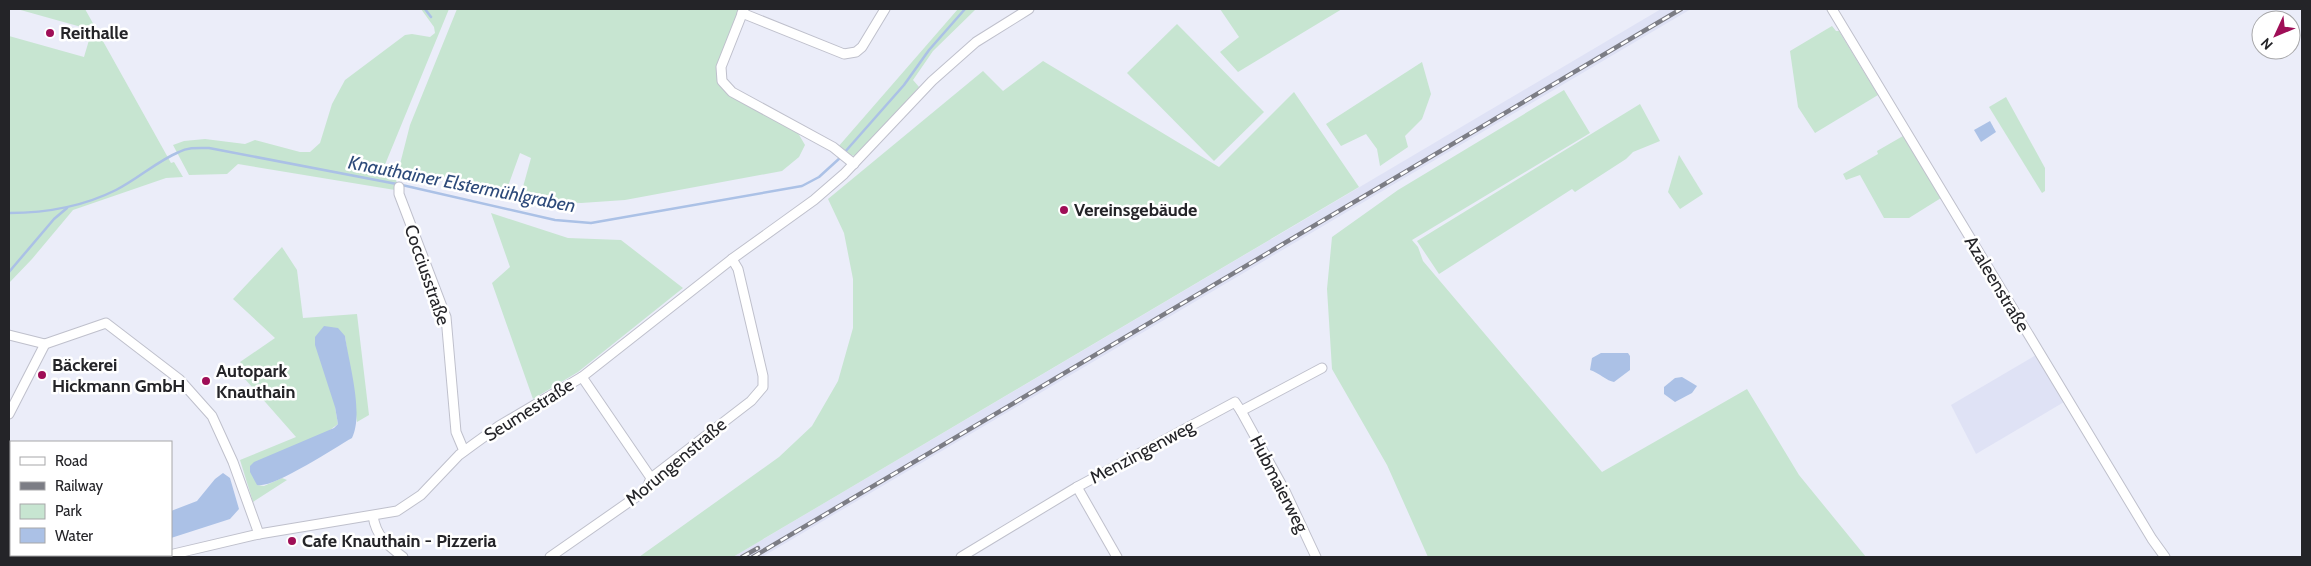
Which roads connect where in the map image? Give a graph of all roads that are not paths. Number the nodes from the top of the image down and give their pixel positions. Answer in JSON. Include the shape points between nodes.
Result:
{"nodes":[{"id":1,"x":885,"y":9,"type":"edge"},
{"id":2,"x":1029,"y":9,"type":"edge"},
{"id":3,"x":1832,"y":9,"type":"edge"},
{"id":4,"x":743,"y":11,"type":"edge"},
{"id":5,"x":854,"y":164,"type":"junction"},
{"id":6,"x":399,"y":187,"type":"dead end"},
{"id":7,"x":732,"y":259,"type":"junction"},
{"id":8,"x":9,"y":335,"type":"edge"},
{"id":9,"x":45,"y":344,"type":"junction"},
{"id":10,"x":1322,"y":368,"type":"dead end"},
{"id":11,"x":582,"y":377,"type":"junction"},
{"id":12,"x":1241,"y":411,"type":"junction"},
{"id":13,"x":9,"y":414,"type":"edge"},
{"id":14,"x":464,"y":452,"type":"junction"},
{"id":15,"x":651,"y":478,"type":"junction"},
{"id":16,"x":1077,"y":487,"type":"junction"},
{"id":17,"x":373,"y":516,"type":"junction"},
{"id":18,"x":259,"y":534,"type":"junction"},
{"id":19,"x":172,"y":554,"type":"edge"},
{"id":20,"x":403,"y":557,"type":"edge"},
{"id":21,"x":550,"y":557,"type":"edge"},
{"id":22,"x":961,"y":557,"type":"edge"},
{"id":23,"x":1118,"y":557,"type":"edge"},
{"id":24,"x":1316,"y":557,"type":"edge"},
{"id":25,"x":2165,"y":557,"type":"edge"}],
"edges":[{"from":1,"to":4,"type":"street","via":[[862,47],[844,54]]},
{"from":2,"to":5,"type":"street","name":"Seumestraße","via":[[976,42],[932,82]]},
{"from":3,"to":25,"type":"street","name":"Azaleenstraße"},
{"from":4,"to":5,"type":"street","via":[[721,67],[722,81],[732,92],[838,150]]},
{"from":5,"to":7,"type":"street","name":"Seumestraße","via":[[814,200]]},
{"from":6,"to":14,"type":"street","name":"Cocciusstraße","via":[[446,317],[456,432]]},
{"from":7,"to":11,"type":"street","name":"Seumestraße"},
{"from":7,"to":15,"type":"street","name":"Morungenstraße","via":[[738,269],[763,387],[751,401]]},
{"from":8,"to":9,"type":"street"},
{"from":9,"to":13,"type":"street"},
{"from":9,"to":18,"type":"street","via":[[106,323],[179,379],[212,416]]},
{"from":10,"to":12,"type":"street"},
{"from":11,"to":14,"type":"street","name":"Seumestraße","via":[[499,426]]},
{"from":11,"to":15,"type":"street"},
{"from":12,"to":16,"type":"street","name":"Menzingenweg","via":[[1235,402]]},
{"from":12,"to":24,"type":"street","name":"Hubmaierweg","via":[[1285,490]]},
{"from":14,"to":17,"type":"street","name":"Seumestraße","via":[[421,495],[397,511]]},
{"from":15,"to":21,"type":"street","name":"Morungenstraße","via":[[646,490]]},
{"from":16,"to":22,"type":"street","name":"Menzingenweg"},
{"from":16,"to":23,"type":"street"},
{"from":17,"to":18,"type":"street","name":"Seumestraße"},
{"from":17,"to":20,"type":"street","via":[[374,528],[385,544]]},
{"from":18,"to":19,"type":"street","name":"Seumestraße"}]}
